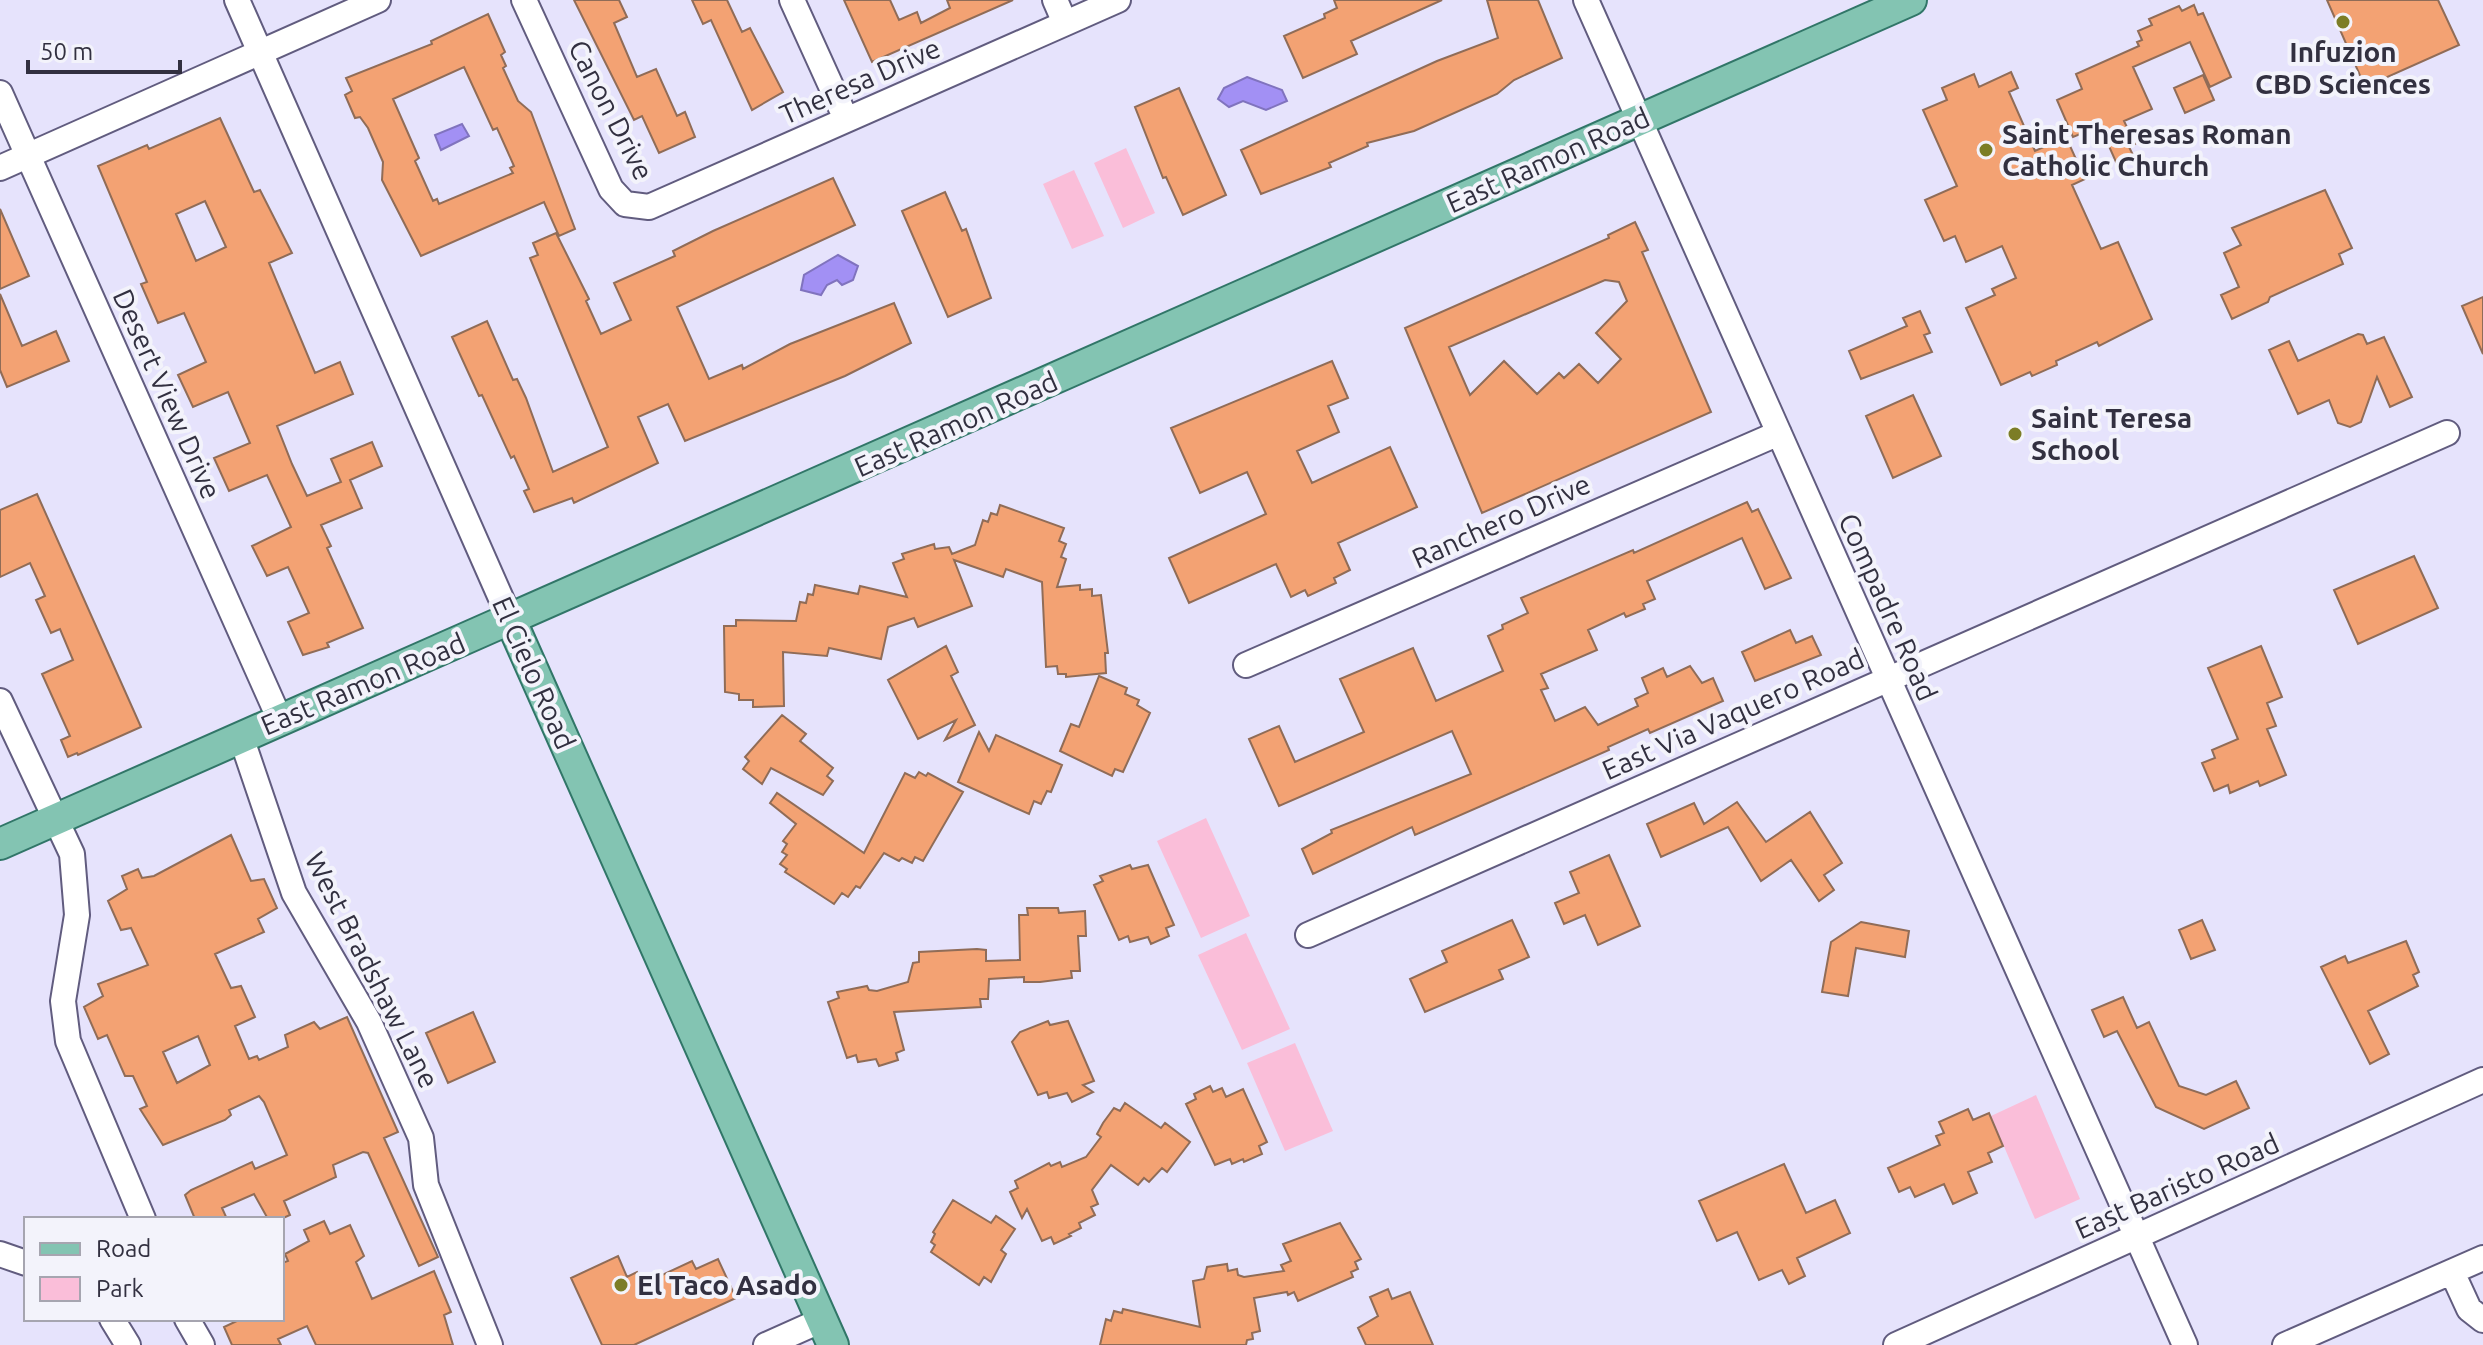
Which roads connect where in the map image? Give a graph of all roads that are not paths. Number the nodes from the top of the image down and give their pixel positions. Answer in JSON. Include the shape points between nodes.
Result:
{"nodes":[{"id":1,"x":237,"y":0,"type":"edge"},
{"id":2,"x":378,"y":0,"type":"edge"},
{"id":3,"x":524,"y":0,"type":"edge"},
{"id":4,"x":792,"y":0,"type":"edge"},
{"id":5,"x":1055,"y":0,"type":"edge"},
{"id":6,"x":1118,"y":0,"type":"edge"},
{"id":7,"x":1586,"y":0,"type":"edge"},
{"id":8,"x":1911,"y":0,"type":"edge"},
{"id":9,"x":1065,"y":23,"type":"junction"},
{"id":10,"x":260,"y":50,"type":"junction"},
{"id":11,"x":0,"y":93,"type":"edge"},
{"id":12,"x":846,"y":119,"type":"junction"},
{"id":13,"x":1639,"y":120,"type":"junction"},
{"id":14,"x":27,"y":157,"type":"junction"},
{"id":15,"x":0,"y":168,"type":"edge"},
{"id":16,"x":625,"y":204,"type":"joint"},
{"id":17,"x":1779,"y":433,"type":"junction"},
{"id":18,"x":2447,"y":433,"type":"dead end"},
{"id":19,"x":511,"y":621,"type":"junction"},
{"id":20,"x":1246,"y":665,"type":"dead end"},
{"id":21,"x":1887,"y":679,"type":"junction"},
{"id":22,"x":0,"y":701,"type":"edge"},
{"id":23,"x":280,"y":720,"type":"junction"},
{"id":24,"x":241,"y":737,"type":"junction"},
{"id":25,"x":53,"y":821,"type":"junction"},
{"id":26,"x":0,"y":844,"type":"edge"},
{"id":27,"x":1308,"y":935,"type":"dead end"},
{"id":28,"x":2483,"y":1080,"type":"edge"},
{"id":29,"x":142,"y":1217,"type":"edge"},
{"id":30,"x":2138,"y":1237,"type":"junction"},
{"id":31,"x":0,"y":1254,"type":"edge"},
{"id":32,"x":2483,"y":1258,"type":"edge"},
{"id":33,"x":24,"y":1262,"type":"edge"},
{"id":34,"x":2452,"y":1272,"type":"junction"},
{"id":35,"x":2483,"y":1320,"type":"edge"},
{"id":36,"x":113,"y":1321,"type":"edge"},
{"id":37,"x":188,"y":1321,"type":"edge"},
{"id":38,"x":828,"y":1332,"type":"edge"},
{"id":39,"x":128,"y":1345,"type":"edge"},
{"id":40,"x":202,"y":1345,"type":"edge"},
{"id":41,"x":490,"y":1345,"type":"edge"},
{"id":42,"x":766,"y":1345,"type":"edge"},
{"id":43,"x":1896,"y":1345,"type":"edge"},
{"id":44,"x":2185,"y":1345,"type":"edge"},
{"id":45,"x":2285,"y":1345,"type":"edge"}],
"edges":[{"from":1,"to":10,"type":"street","name":"El Cielo Road"},
{"from":2,"to":10,"type":"street"},
{"from":3,"to":16,"type":"street","name":"Canon Drive","via":[[611,189]]},
{"from":4,"to":12,"type":"street"},
{"from":5,"to":9,"type":"street"},
{"from":6,"to":9,"type":"street","name":"Theresa Drive"},
{"from":7,"to":13,"type":"street","name":"Compadre Road"},
{"from":8,"to":13,"type":"main road","name":"East Ramon Road"},
{"from":9,"to":12,"type":"street","name":"Theresa Drive"},
{"from":10,"to":14,"type":"street"},
{"from":10,"to":19,"type":"street","name":"El Cielo Road"},
{"from":11,"to":14,"type":"street","name":"Desert View Drive"},
{"from":12,"to":16,"type":"street","name":"Theresa Drive","via":[[649,207]]},
{"from":13,"to":17,"type":"street","name":"Compadre Road"},
{"from":13,"to":19,"type":"main road","name":"East Ramon Road"},
{"from":14,"to":15,"type":"street"},
{"from":14,"to":23,"type":"street","name":"Desert View Drive"},
{"from":17,"to":20,"type":"street","name":"Ranchero Drive"},
{"from":17,"to":21,"type":"street","name":"Compadre Road"},
{"from":18,"to":21,"type":"street","name":"East Via Vaquero Road"},
{"from":19,"to":23,"type":"main road","name":"East Ramon Road"},
{"from":19,"to":38,"type":"main road","name":"El Cielo Road"},
{"from":21,"to":27,"type":"street","name":"East Via Vaquero Road"},
{"from":21,"to":30,"type":"street","name":"Compadre Road"},
{"from":22,"to":25,"type":"street"},
{"from":23,"to":24,"type":"main road","name":"East Ramon Road"},
{"from":24,"to":25,"type":"main road","name":"East Ramon Road"},
{"from":24,"to":41,"type":"street","name":"West Bradshaw Lane","via":[[294,893],[369,1022],[421,1138],[426,1185]]},
{"from":25,"to":26,"type":"main road","name":"East Ramon Road"},
{"from":25,"to":29,"type":"street","via":[[75,869],[77,915],[63,1001],[68,1041]]},
{"from":28,"to":30,"type":"street","name":"East Baristo Road"},
{"from":30,"to":43,"type":"street","name":"East Baristo Road"},
{"from":30,"to":44,"type":"street","name":"Compadre Road"},
{"from":31,"to":33,"type":"street"},
{"from":32,"to":34,"type":"street"},
{"from":34,"to":35,"type":"street","via":[[2469,1309]]},
{"from":34,"to":45,"type":"street"},
{"from":36,"to":39,"type":"street"},
{"from":37,"to":40,"type":"street"},
{"from":38,"to":42,"type":"street"}]}
